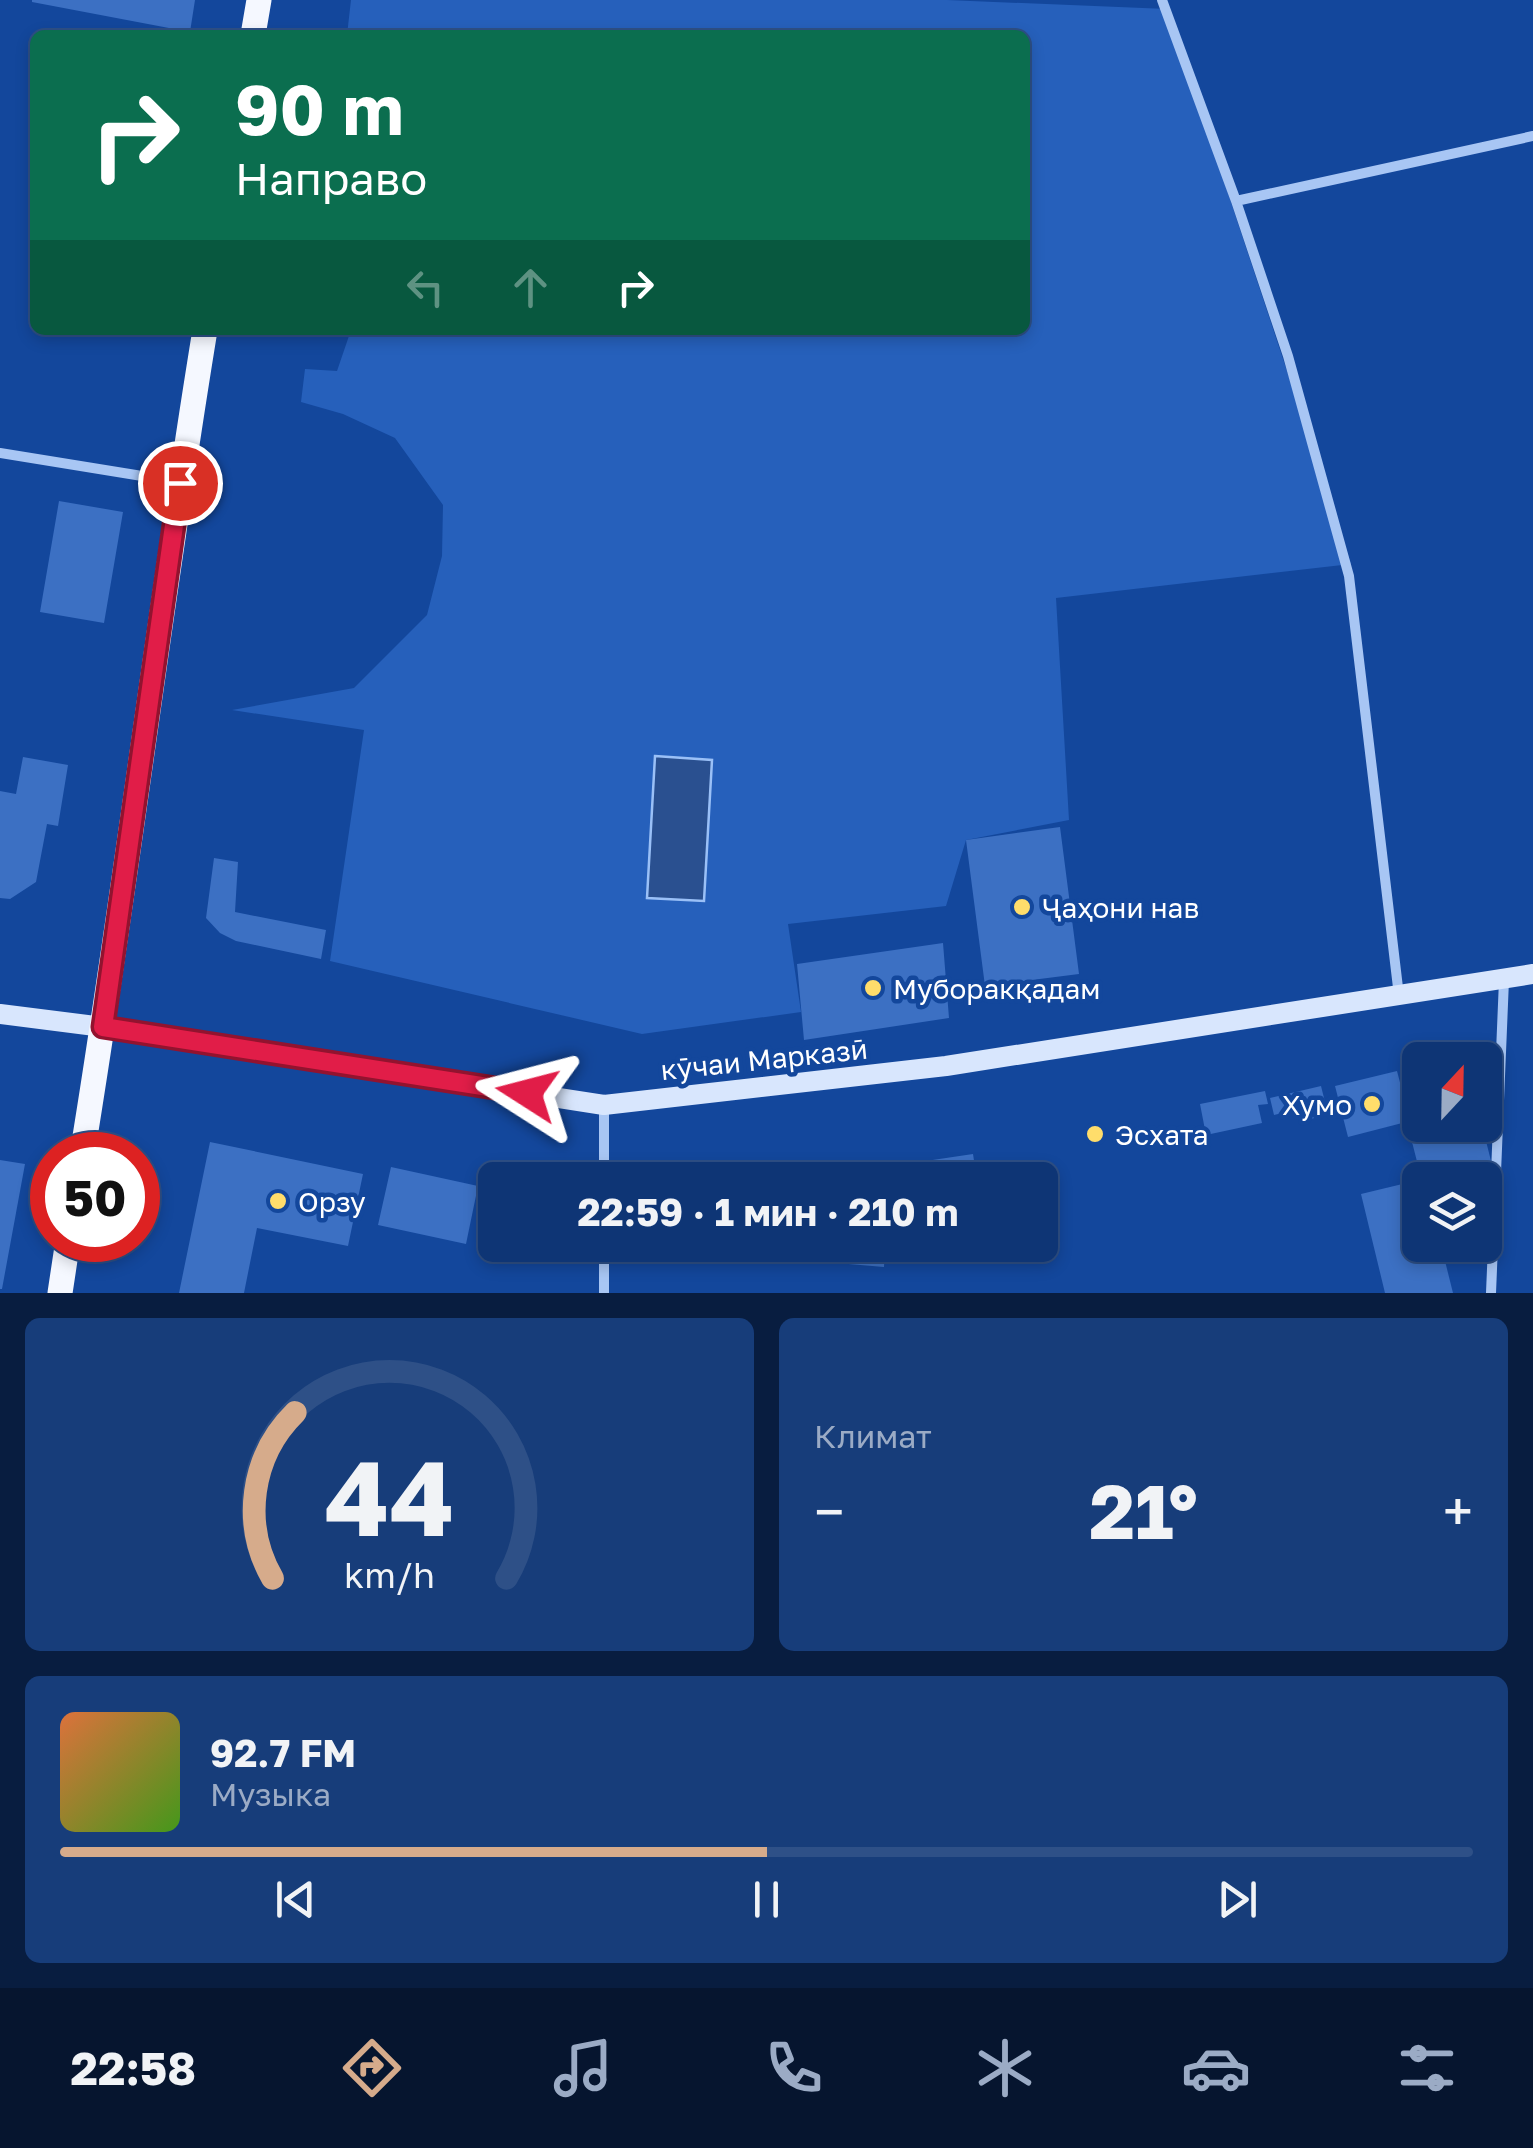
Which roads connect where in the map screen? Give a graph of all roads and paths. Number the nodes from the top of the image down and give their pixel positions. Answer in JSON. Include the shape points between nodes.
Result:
{"nodes":[{"id":1,"x":258,"y":0,"type":"edge"},
{"id":2,"x":1162,"y":0,"type":"edge"},
{"id":3,"x":254,"y":30,"type":"edge"},
{"id":4,"x":1533,"y":136,"type":"edge"},
{"id":5,"x":1236,"y":201,"type":"junction"},
{"id":6,"x":204,"y":335,"type":"edge"},
{"id":7,"x":0,"y":454,"type":"edge"},
{"id":8,"x":180,"y":483,"type":"junction"},
{"id":9,"x":1533,"y":974,"type":"edge"},
{"id":10,"x":1504,"y":980,"type":"junction"},
{"id":11,"x":1399,"y":996,"type":"junction"},
{"id":12,"x":0,"y":1014,"type":"edge"},
{"id":13,"x":103,"y":1027,"type":"junction"},
{"id":14,"x":604,"y":1105,"type":"junction"},
{"id":15,"x":86,"y":1132,"type":"edge"},
{"id":16,"x":604,"y":1162,"type":"edge"},
{"id":17,"x":65,"y":1262,"type":"edge"},
{"id":18,"x":604,"y":1262,"type":"edge"},
{"id":19,"x":60,"y":1293,"type":"edge"},
{"id":20,"x":604,"y":1293,"type":"edge"},
{"id":21,"x":1491,"y":1293,"type":"edge"}],
"edges":[{"from":1,"to":3,"type":"main road"},
{"from":2,"to":5,"type":"street"},
{"from":4,"to":5,"type":"street"},
{"from":5,"to":11,"type":"street","via":[[1288,356],[1349,576]]},
{"from":6,"to":8,"type":"main road"},
{"from":7,"to":8,"type":"street"},
{"from":8,"to":13,"type":"main road"},
{"from":9,"to":10,"type":"main road","name":"кӯчаи Марказӣ"},
{"from":10,"to":11,"type":"main road","name":"кӯчаи Марказӣ"},
{"from":10,"to":21,"type":"street"},
{"from":11,"to":14,"type":"main road","name":"кӯчаи Марказӣ","via":[[946,1066]]},
{"from":12,"to":13,"type":"main road","name":"кӯчаи Марказӣ"},
{"from":13,"to":14,"type":"main road","name":"кӯчаи Марказӣ"},
{"from":13,"to":15,"type":"main road"},
{"from":14,"to":16,"type":"street"},
{"from":17,"to":19,"type":"main road"},
{"from":18,"to":20,"type":"street"}]}
